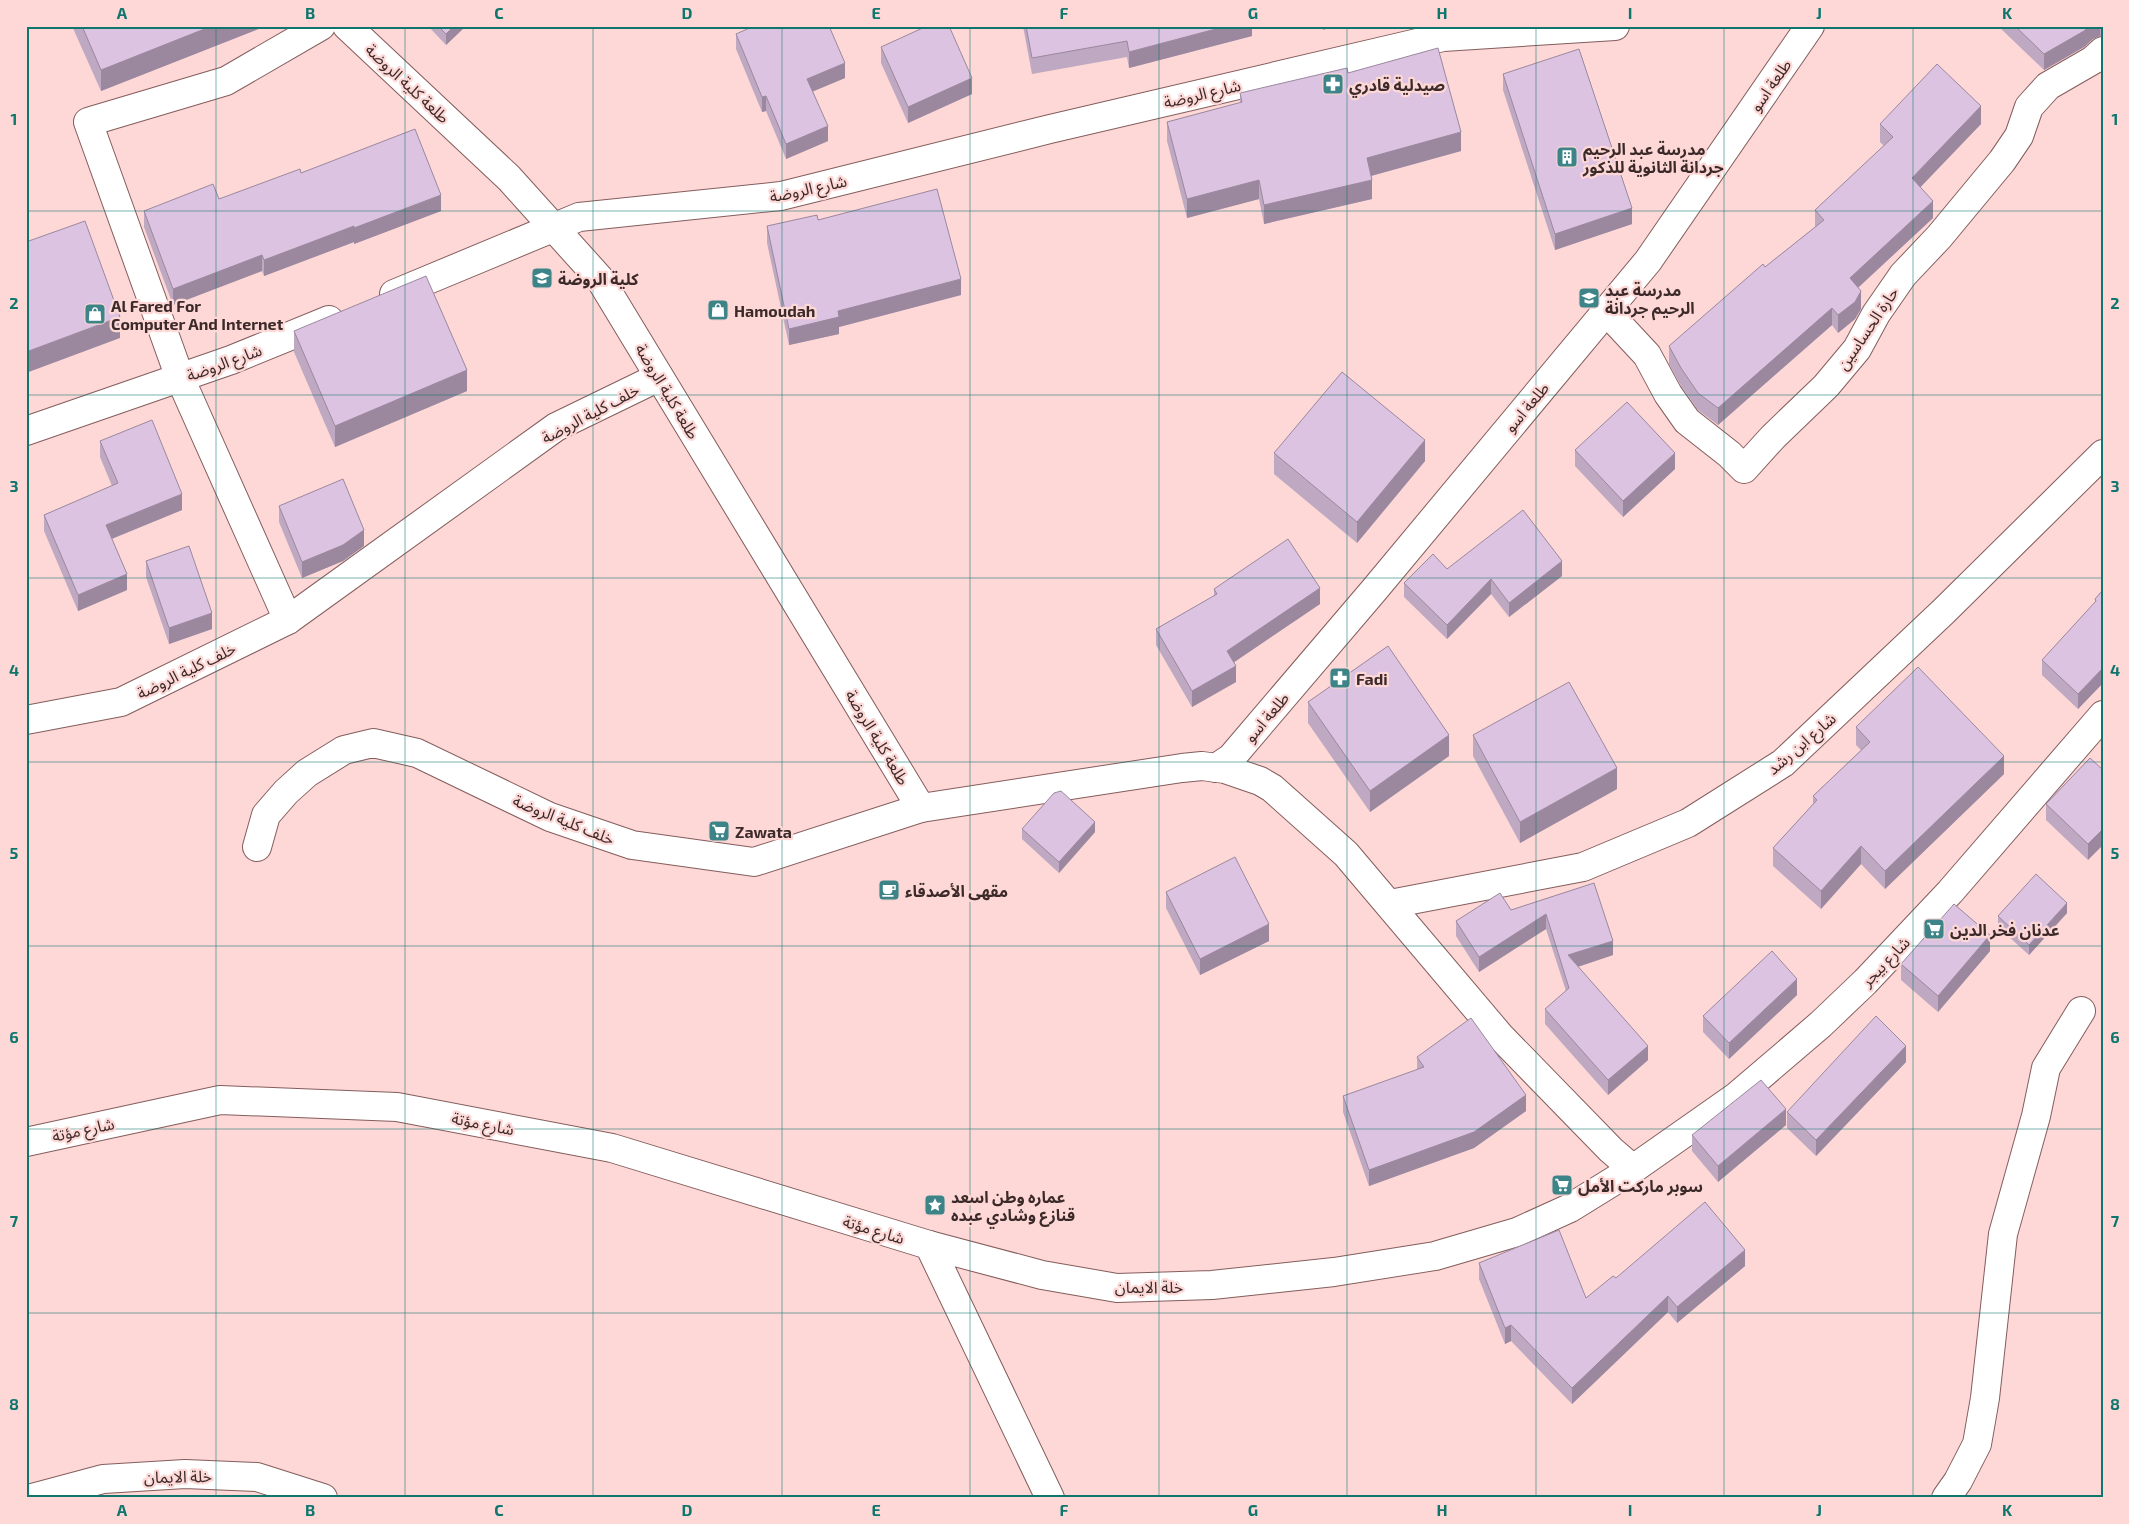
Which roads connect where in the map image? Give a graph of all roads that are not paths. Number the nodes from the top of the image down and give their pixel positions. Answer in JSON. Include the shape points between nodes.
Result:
{"nodes":[{"id":1,"x":321,"y":26,"type":"edge"},
{"id":2,"x":347,"y":26,"type":"edge"},
{"id":3,"x":1615,"y":26,"type":"edge"},
{"id":4,"x":1810,"y":26,"type":"edge"},
{"id":5,"x":1457,"y":31,"type":"edge"},
{"id":6,"x":2103,"y":51,"type":"edge"},
{"id":7,"x":555,"y":228,"type":"junction"},
{"id":8,"x":1606,"y":312,"type":"junction"},
{"id":9,"x":659,"y":377,"type":"junction"},
{"id":10,"x":180,"y":378,"type":"junction"},
{"id":11,"x":26,"y":432,"type":"edge"},
{"id":12,"x":2103,"y":454,"type":"edge"},
{"id":13,"x":288,"y":620,"type":"junction"},
{"id":14,"x":2103,"y":715,"type":"edge"},
{"id":15,"x":26,"y":720,"type":"edge"},
{"id":16,"x":1216,"y":768,"type":"junction"},
{"id":17,"x":921,"y":808,"type":"junction"},
{"id":18,"x":257,"y":847,"type":"dead end"},
{"id":19,"x":1390,"y":904,"type":"junction"},
{"id":20,"x":2081,"y":1011,"type":"dead end"},
{"id":21,"x":26,"y":1142,"type":"edge"},
{"id":22,"x":1633,"y":1169,"type":"junction"},
{"id":23,"x":929,"y":1246,"type":"junction"},
{"id":24,"x":32,"y":1498,"type":"edge"},
{"id":25,"x":323,"y":1498,"type":"edge"},
{"id":26,"x":1050,"y":1498,"type":"edge"},
{"id":27,"x":1946,"y":1498,"type":"edge"}],
"edges":[{"from":1,"to":10,"type":"street","via":[[226,81],[88,122]]},
{"from":2,"to":7,"type":"street","name":"طلعة كلية الروضة","via":[[509,178]]},
{"from":3,"to":5,"type":"street","name":"شارع الروضة"},
{"from":4,"to":8,"type":"street","name":"طلعة اسو","via":[[1648,261]]},
{"from":5,"to":7,"type":"street","name":"شارع الروضة","via":[[1443,37],[781,196],[579,217]]},
{"from":6,"to":8,"type":"street","name":"حارة الحساسين","via":[[2048,86],[2029,108],[2019,136],[2002,161],[1940,238],[1903,275],[1857,349],[1826,386],[1744,469],[1687,421],[1647,355]]},
{"from":7,"to":9,"type":"street","name":"طلعة كلية الروضة","via":[[600,278]]},
{"from":7,"to":10,"type":"street","name":"شارع الروضة"},
{"from":8,"to":16,"type":"street","name":"طلعة اسو","via":[[1243,744]]},
{"from":9,"to":13,"type":"street","name":"خلف كلية الروضة","via":[[556,427]]},
{"from":9,"to":17,"type":"street","name":"طلعة كلية الروضة"},
{"from":10,"to":11,"type":"street","name":"شارع الروضة"},
{"from":10,"to":13,"type":"street"},
{"from":12,"to":19,"type":"street","name":"شارع ابن رشد","via":[[1783,763],[1688,822],[1583,867]]},
{"from":13,"to":15,"type":"street","name":"خلف كلية الروضة","via":[[121,702]]},
{"from":14,"to":22,"type":"street","name":"شارع بيجر","via":[[1950,892],[1859,988],[1737,1096]]},
{"from":16,"to":17,"type":"street","name":"خلف كلية الروضة","via":[[1182,768]]},
{"from":16,"to":19,"type":"street","name":"خلف كلية الروضة","via":[[1242,773],[1272,788],[1346,854]]},
{"from":17,"to":18,"type":"street","name":"خلف كلية الروضة","via":[[754,862],[632,846],[550,817],[417,753],[373,744],[344,750],[307,773],[266,815]]},
{"from":19,"to":22,"type":"street","name":"خلف كلية الروضة","via":[[1500,1036],[1610,1150]]},
{"from":20,"to":27,"type":"street","via":[[2046,1068],[2003,1234],[1977,1444]]},
{"from":21,"to":23,"type":"street","name":"شارع مؤتة","via":[[220,1100],[397,1107],[612,1148]]},
{"from":22,"to":23,"type":"street","name":"خلة الايمان","via":[[1570,1208],[1517,1232],[1435,1256],[1212,1286],[1117,1288],[1042,1275]]},
{"from":23,"to":26,"type":"street"},
{"from":24,"to":25,"type":"street","name":"خلة الايمان","via":[[103,1479],[185,1474],[257,1477]]}]}
